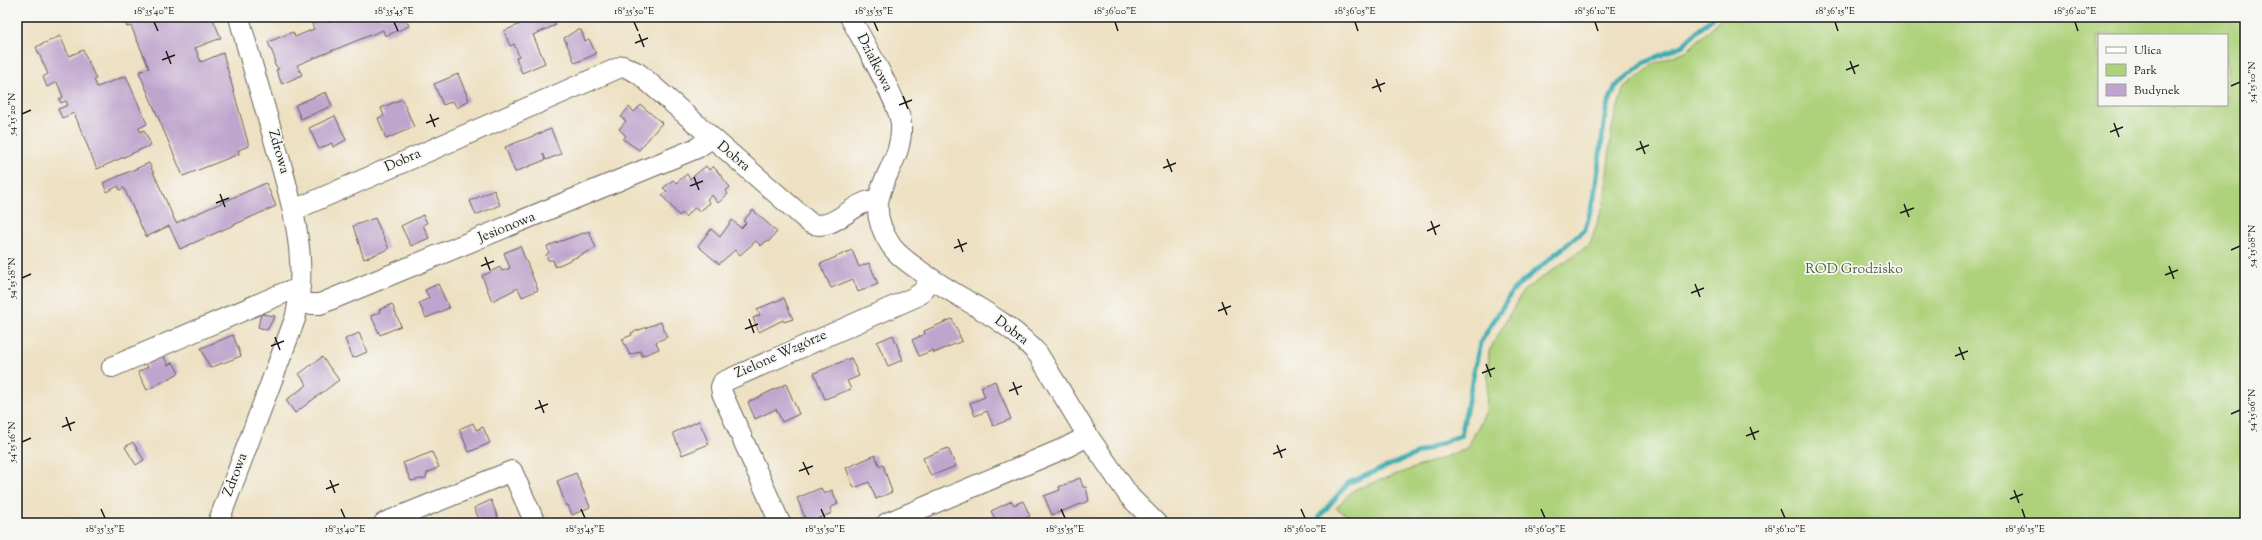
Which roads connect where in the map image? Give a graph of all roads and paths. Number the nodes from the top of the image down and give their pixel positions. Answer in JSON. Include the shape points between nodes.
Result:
{"nodes":[{"id":1,"x":238,"y":17,"type":"edge"},
{"id":2,"x":850,"y":17,"type":"edge"},
{"id":3,"x":711,"y":138,"type":"junction"},
{"id":4,"x":877,"y":200,"type":"junction"},
{"id":5,"x":294,"y":210,"type":"junction"},
{"id":6,"x":931,"y":279,"type":"junction"},
{"id":7,"x":299,"y":297,"type":"junction"},
{"id":8,"x":112,"y":367,"type":"dead end"},
{"id":9,"x":1088,"y":436,"type":"junction"},
{"id":10,"x":218,"y":523,"type":"edge"},
{"id":11,"x":384,"y":523,"type":"edge"},
{"id":12,"x":535,"y":523,"type":"edge"},
{"id":13,"x":780,"y":523,"type":"edge"},
{"id":14,"x":887,"y":523,"type":"edge"},
{"id":15,"x":1156,"y":523,"type":"edge"}],
"edges":[{"from":1,"to":5,"type":"street","name":"Zdrowa"},
{"from":2,"to":4,"type":"street","name":"Działkowa","via":[[892,98],[901,122],[897,150]]},
{"from":3,"to":4,"type":"street","name":"Dobra","via":[[810,223],[831,223],[862,203]]},
{"from":3,"to":5,"type":"street","name":"Dobra","via":[[638,73],[623,66]]},
{"from":3,"to":7,"type":"street","name":"Jesionowa","via":[[697,148],[320,304]]},
{"from":4,"to":6,"type":"street","name":"Dobra","via":[[881,226],[890,244],[903,259]]},
{"from":5,"to":7,"type":"street","name":"Zdrowa","via":[[300,249]]},
{"from":6,"to":9,"type":"street","name":"Dobra","via":[[1011,328],[1028,343],[1038,354]]},
{"from":6,"to":13,"type":"street","name":"Zielone Wzgórze","via":[[915,297],[723,382],[722,393]]},
{"from":7,"to":8,"type":"street","via":[[286,292]]},
{"from":7,"to":10,"type":"street","name":"Zdrowa","via":[[295,318]]},
{"from":9,"to":14,"type":"street"},
{"from":9,"to":15,"type":"street","name":"Dobra","via":[[1130,497]]},
{"from":11,"to":12,"type":"street","via":[[512,471]]}]}
